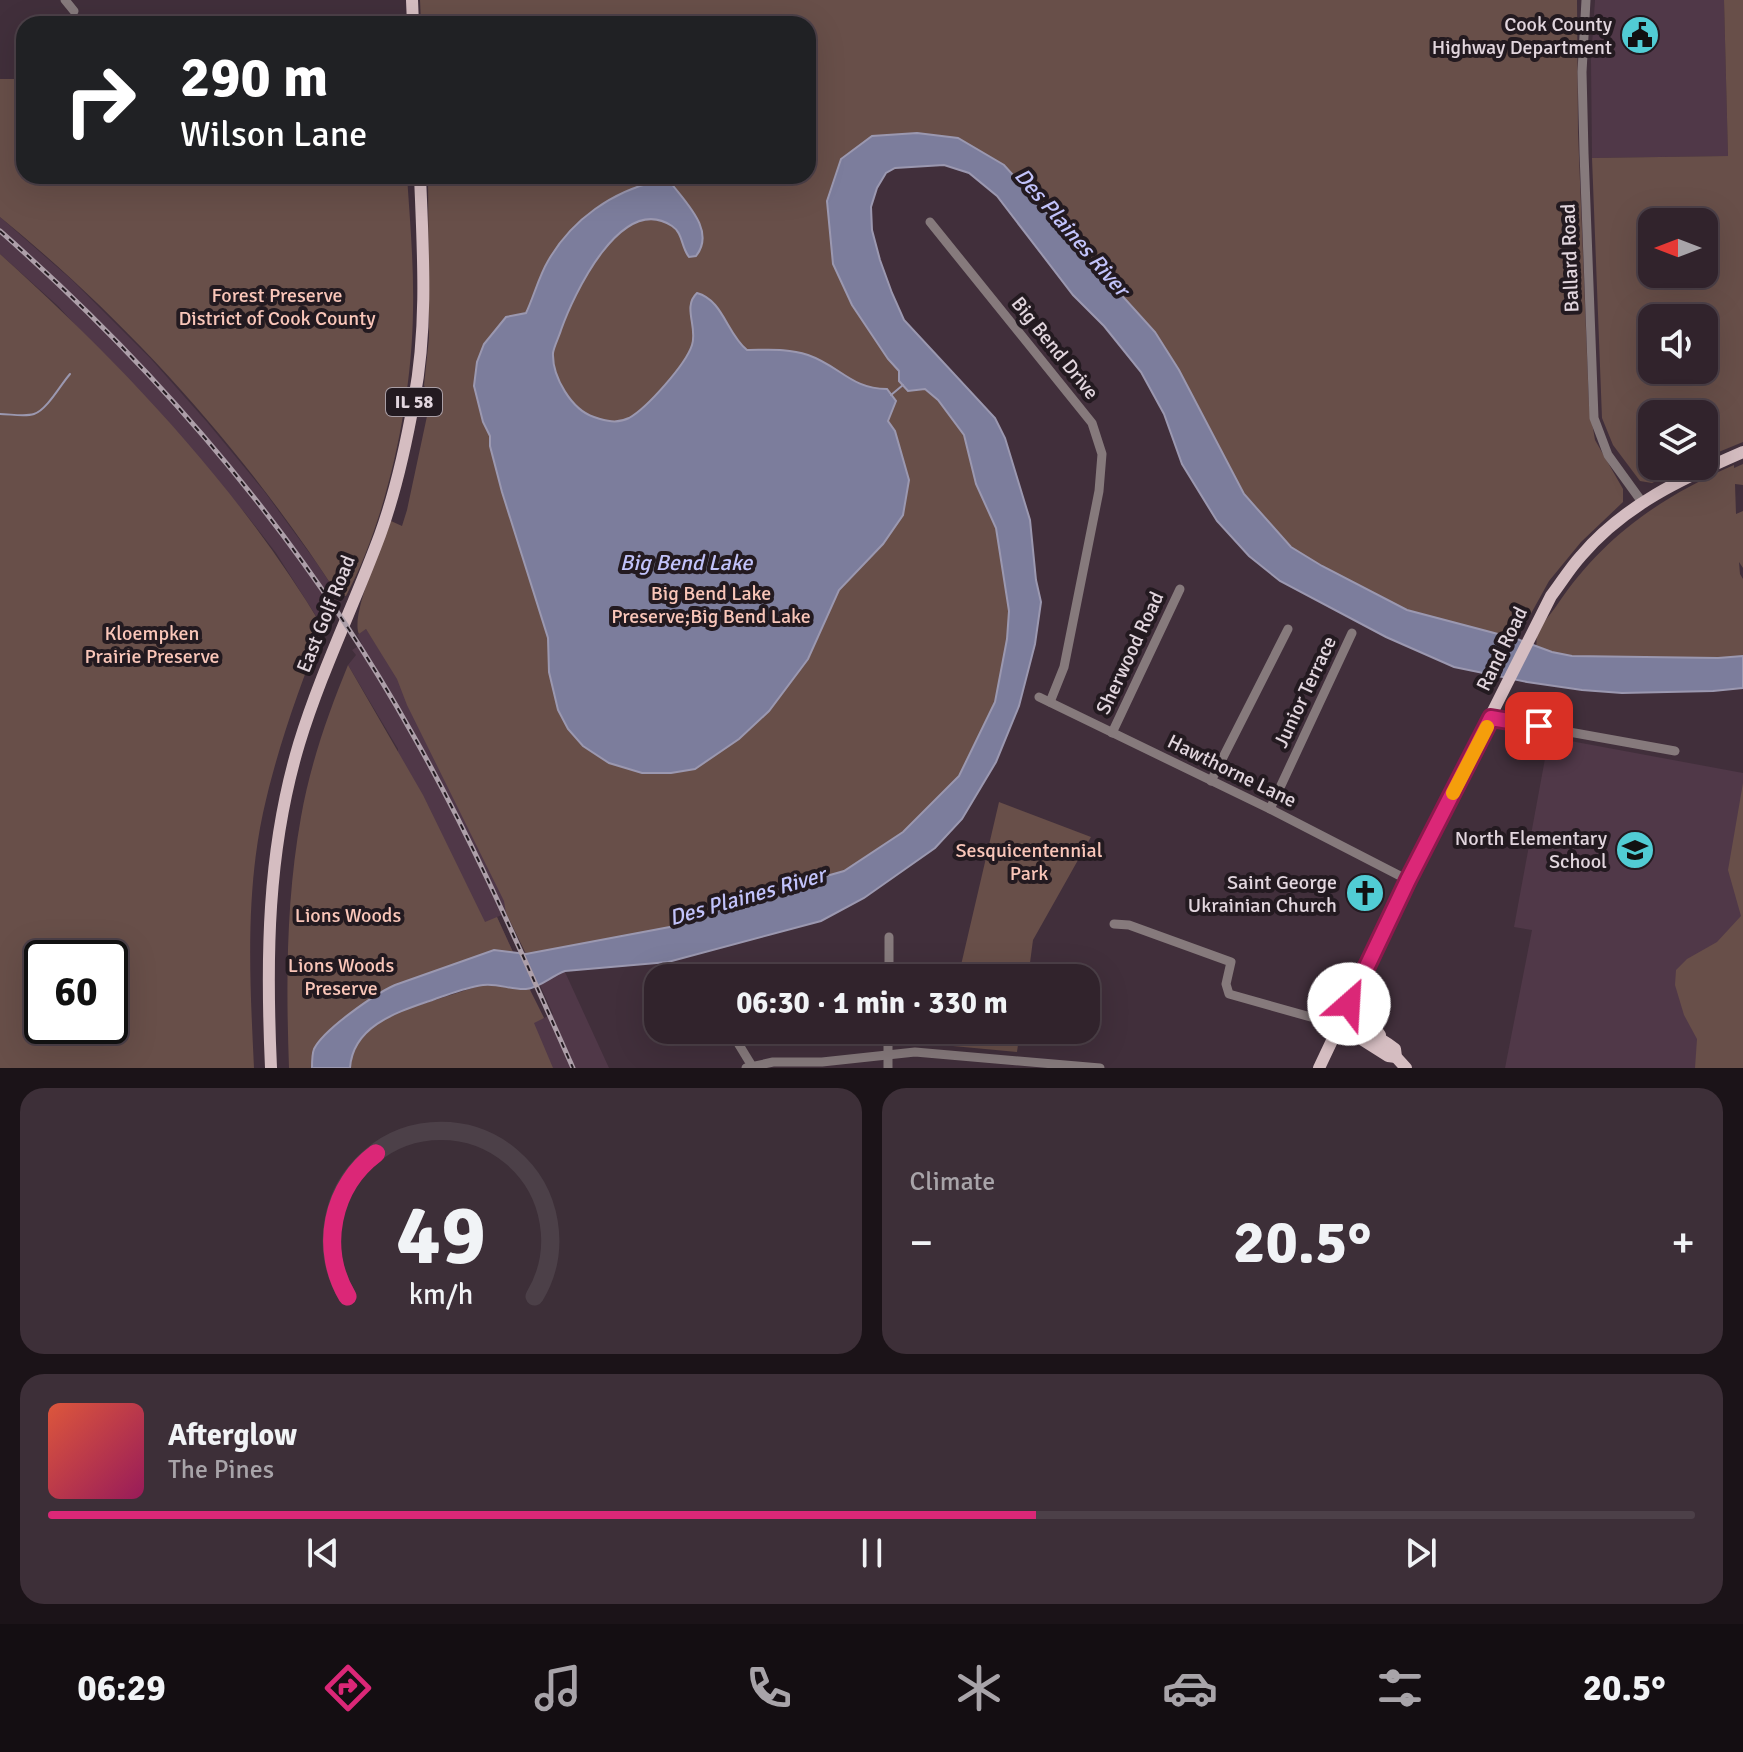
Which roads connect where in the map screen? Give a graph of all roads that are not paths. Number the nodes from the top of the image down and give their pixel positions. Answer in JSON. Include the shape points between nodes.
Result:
{"nodes":[{"id":1,"x":65,"y":0,"type":"edge"},
{"id":2,"x":1586,"y":0,"type":"edge"},
{"id":3,"x":74,"y":11,"type":"dead end"},
{"id":4,"x":420,"y":184,"type":"edge"},
{"id":5,"x":930,"y":222,"type":"dead end"},
{"id":6,"x":1743,"y":452,"type":"edge"},
{"id":7,"x":1642,"y":502,"type":"junction"},
{"id":8,"x":1180,"y":589,"type":"dead end"},
{"id":9,"x":1288,"y":629,"type":"dead end"},
{"id":10,"x":1352,"y":633,"type":"dead end"},
{"id":11,"x":1039,"y":697,"type":"dead end"},
{"id":12,"x":1050,"y":702,"type":"junction"},
{"id":13,"x":1491,"y":718,"type":"junction"},
{"id":14,"x":1112,"y":733,"type":"junction"},
{"id":15,"x":1675,"y":751,"type":"dead end"},
{"id":16,"x":1211,"y":781,"type":"junction"},
{"id":17,"x":1270,"y":809,"type":"junction"},
{"id":18,"x":1408,"y":880,"type":"junction"},
{"id":19,"x":1114,"y":924,"type":"dead end"},
{"id":20,"x":889,"y":937,"type":"dead end"},
{"id":21,"x":889,"y":964,"type":"edge"},
{"id":22,"x":1359,"y":984,"type":"junction"},
{"id":23,"x":1339,"y":1025,"type":"junction"},
{"id":24,"x":1387,"y":1043,"type":"junction"},
{"id":25,"x":737,"y":1044,"type":"edge"},
{"id":26,"x":1396,"y":1057,"type":"junction"},
{"id":27,"x":888,"y":1062,"type":"edge"},
{"id":28,"x":1003,"y":1064,"type":"edge"},
{"id":29,"x":822,"y":1065,"type":"edge"},
{"id":30,"x":749,"y":1067,"type":"edge"},
{"id":31,"x":271,"y":1068,"type":"edge"},
{"id":32,"x":1100,"y":1068,"type":"edge"},
{"id":33,"x":1319,"y":1068,"type":"edge"},
{"id":34,"x":1406,"y":1068,"type":"edge"}],
"edges":[{"from":1,"to":3,"type":"street"},
{"from":2,"to":7,"type":"street","name":"Ballard Road","via":[[1582,72],[1594,418],[1608,455]]},
{"from":4,"to":31,"type":"main road","name":"East Golf Road","number":"IL 58","via":[[424,283],[415,397],[384,520],[312,704],[288,784],[268,933]]},
{"from":5,"to":12,"type":"street","name":"Big Bend Drive","via":[[1092,423],[1102,454],[1064,667]]},
{"from":6,"to":7,"type":"main road","name":"Rand Road"},
{"from":7,"to":13,"type":"main road","name":"Rand Road","via":[[1582,554],[1551,596]]},
{"from":8,"to":14,"type":"street","name":"Sherwood Road"},
{"from":9,"to":16,"type":"street"},
{"from":10,"to":17,"type":"street","name":"Junior Terrace"},
{"from":11,"to":12,"type":"street","name":"Hawthorne Lane"},
{"from":12,"to":14,"type":"street","name":"Hawthorne Lane"},
{"from":13,"to":15,"type":"street"},
{"from":13,"to":18,"type":"main road","name":"Rand Road"},
{"from":14,"to":16,"type":"street","name":"Hawthorne Lane"},
{"from":16,"to":17,"type":"street","name":"Hawthorne Lane"},
{"from":17,"to":18,"type":"street","name":"Hawthorne Lane"},
{"from":18,"to":22,"type":"main road","name":"Rand Road"},
{"from":19,"to":23,"type":"street","via":[[1231,962],[1229,994]]},
{"from":20,"to":21,"type":"street"},
{"from":22,"to":23,"type":"main road","name":"Rand Road"},
{"from":22,"to":24,"type":"main road","via":[[1364,1013]]},
{"from":23,"to":24,"type":"main road","via":[[1355,1026]]},
{"from":23,"to":26,"type":"main road"},
{"from":23,"to":33,"type":"main road","name":"Rand Road"},
{"from":24,"to":26,"type":"main road"},
{"from":25,"to":30,"type":"street"},
{"from":26,"to":34,"type":"main road"},
{"from":27,"to":28,"type":"street","via":[[915,1052]]},
{"from":27,"to":29,"type":"street"},
{"from":28,"to":32,"type":"street"},
{"from":29,"to":30,"type":"street","via":[[773,1062]]}]}
